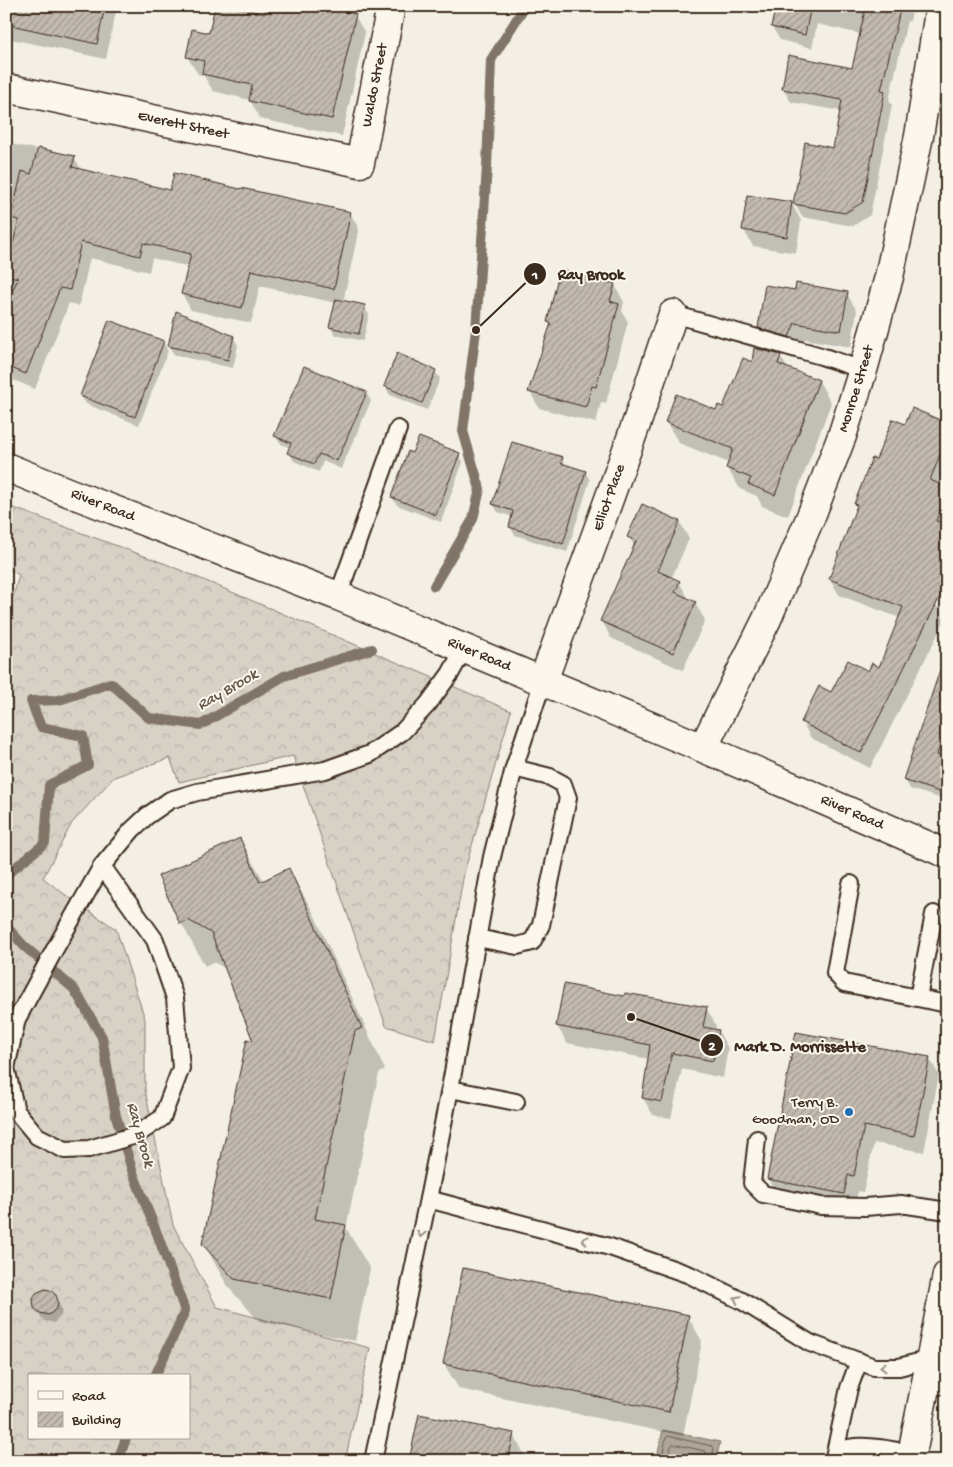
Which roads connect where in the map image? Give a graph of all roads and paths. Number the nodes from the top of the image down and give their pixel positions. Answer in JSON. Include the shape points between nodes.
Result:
{"nodes":[{"id":1,"x":391,"y":6,"type":"edge"},
{"id":2,"x":940,"y":6,"type":"edge"},
{"id":3,"x":6,"y":88,"type":"edge"},
{"id":4,"x":360,"y":163,"type":"joint"},
{"id":5,"x":673,"y":314,"type":"joint"},
{"id":6,"x":863,"y":370,"type":"junction"},
{"id":7,"x":398,"y":429,"type":"dead end"},
{"id":8,"x":6,"y":467,"type":"edge"},
{"id":9,"x":338,"y":596,"type":"junction"},
{"id":10,"x":464,"y":649,"type":"junction"},
{"id":11,"x":543,"y":681,"type":"junction"},
{"id":12,"x":703,"y":748,"type":"junction"},
{"id":13,"x":514,"y":768,"type":"junction"},
{"id":14,"x":947,"y":854,"type":"edge"},
{"id":15,"x":102,"y":866,"type":"junction"},
{"id":16,"x":851,"y":884,"type":"dead end"},
{"id":17,"x":934,"y":914,"type":"dead end"},
{"id":18,"x":477,"y":938,"type":"junction"},
{"id":19,"x":918,"y":998,"type":"junction"},
{"id":20,"x":947,"y":1004,"type":"edge"},
{"id":21,"x":450,"y":1089,"type":"junction"},
{"id":22,"x":516,"y":1102,"type":"dead end"},
{"id":23,"x":757,"y":1139,"type":"dead end"},
{"id":24,"x":428,"y":1199,"type":"junction"},
{"id":25,"x":947,"y":1211,"type":"edge"},
{"id":26,"x":947,"y":1275,"type":"edge"},
{"id":27,"x":930,"y":1359,"type":"junction"},
{"id":28,"x":858,"y":1361,"type":"junction"},
{"id":29,"x":936,"y":1386,"type":"edge"},
{"id":30,"x":913,"y":1453,"type":"edge"},
{"id":31,"x":834,"y":1459,"type":"edge"},
{"id":32,"x":373,"y":1461,"type":"edge"}],
"edges":[{"from":1,"to":4,"type":"street","name":"Waldo Street"},
{"from":2,"to":6,"type":"street","name":"Monroe Street","via":[[919,136],[889,277]]},
{"from":3,"to":4,"type":"street","name":"Everett Street"},
{"from":5,"to":6,"type":"lane"},
{"from":5,"to":11,"type":"street","name":"Elliot Place"},
{"from":6,"to":12,"type":"street","name":"Monroe Street","via":[[811,516],[767,618]]},
{"from":7,"to":9,"type":"lane"},
{"from":8,"to":9,"type":"street","name":"River Road"},
{"from":9,"to":10,"type":"street","name":"River Road"},
{"from":10,"to":11,"type":"street","name":"River Road"},
{"from":10,"to":15,"type":"lane","via":[[428,704],[402,732],[370,754],[326,770],[197,792],[170,800],[132,830]]},
{"from":11,"to":12,"type":"street","name":"River Road"},
{"from":11,"to":13,"type":"lane"},
{"from":12,"to":14,"type":"street","name":"River Road"},
{"from":13,"to":18,"type":"lane","via":[[492,857]]},
{"from":13,"to":18,"type":"lane","via":[[550,777],[563,784],[568,798],[541,925],[532,942],[517,946]]},
{"from":15,"to":15,"type":"lane","via":[[17,1019],[6,1068],[16,1111],[37,1136],[65,1150],[89,1149],[136,1135],[162,1118],[181,1068],[175,998],[155,940]]},
{"from":16,"to":19,"type":"lane","via":[[835,973],[844,984]]},
{"from":17,"to":19,"type":"lane"},
{"from":18,"to":21,"type":"lane"},
{"from":19,"to":20,"type":"lane"},
{"from":21,"to":22,"type":"lane"},
{"from":21,"to":24,"type":"lane"},
{"from":23,"to":25,"type":"lane","via":[[752,1183],[763,1194],[821,1206],[901,1204]]},
{"from":28,"to":24,"type":"lane","one_way":true,"via":[[810,1343],[742,1301],[690,1275],[610,1247]]},
{"from":24,"to":32,"type":"lane","one_way":true},
{"from":26,"to":27,"type":"street"},
{"from":27,"to":28,"type":"lane","one_way":true,"via":[[898,1367],[874,1367]]},
{"from":27,"to":29,"type":"street"},
{"from":28,"to":31,"type":"lane"},
{"from":29,"to":30,"type":"street"},
{"from":30,"to":31,"type":"lane","via":[[865,1447],[844,1448]]}]}
